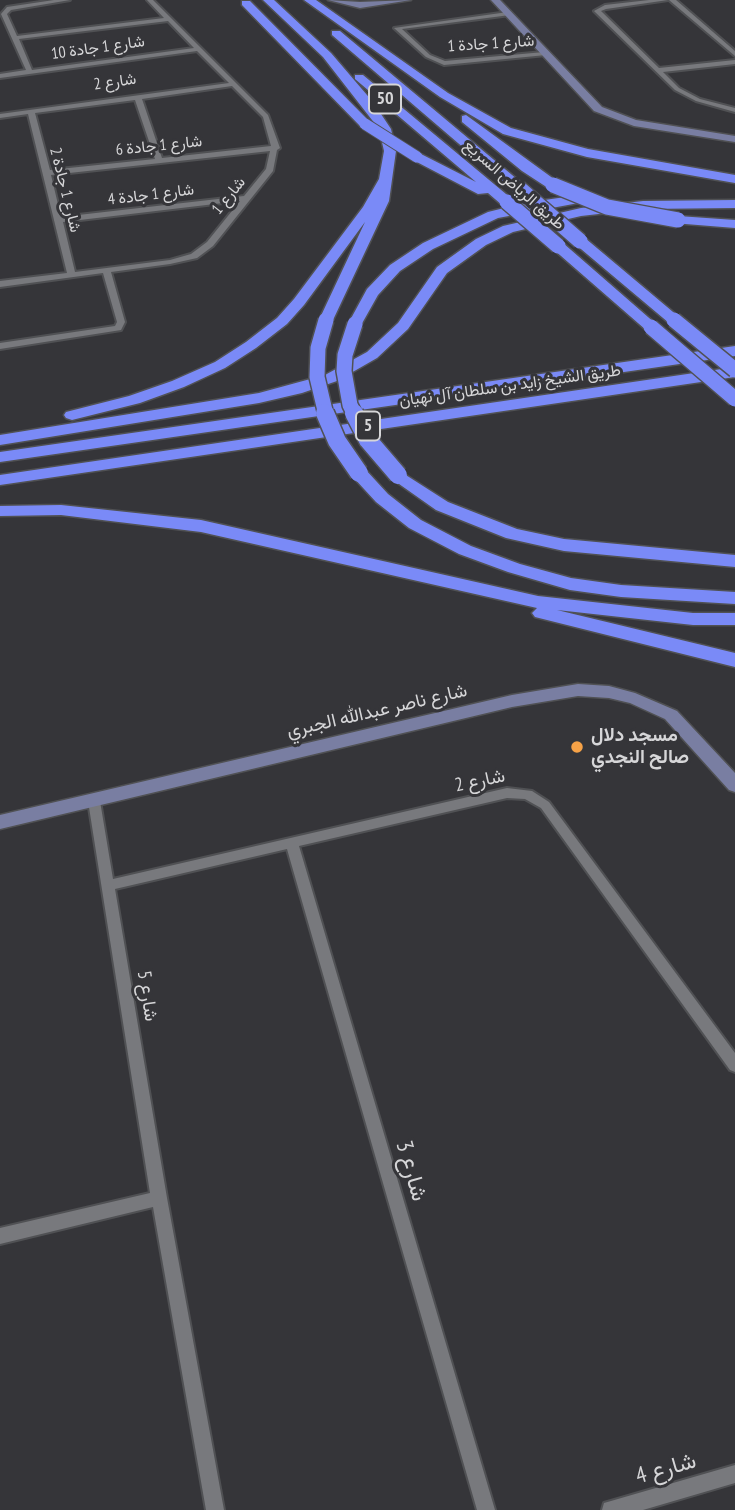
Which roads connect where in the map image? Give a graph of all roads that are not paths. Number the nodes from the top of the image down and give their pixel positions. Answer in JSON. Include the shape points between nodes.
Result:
{"nodes":[{"id":1,"x":67,"y":0,"type":"edge"},
{"id":2,"x":150,"y":0,"type":"edge"},
{"id":3,"x":268,"y":0,"type":"edge"},
{"id":4,"x":297,"y":0,"type":"edge"},
{"id":5,"x":309,"y":0,"type":"edge"},
{"id":6,"x":332,"y":0,"type":"edge"},
{"id":7,"x":407,"y":0,"type":"edge"},
{"id":8,"x":497,"y":0,"type":"edge"},
{"id":9,"x":665,"y":0,"type":"edge"},
{"id":10,"x":673,"y":0,"type":"edge"},
{"id":11,"x":245,"y":2,"type":"edge"},
{"id":12,"x":508,"y":15,"type":"junction"},
{"id":13,"x":169,"y":19,"type":"junction"},
{"id":14,"x":297,"y":25,"type":"junction"},
{"id":15,"x":15,"y":38,"type":"junction"},
{"id":16,"x":199,"y":49,"type":"junction"},
{"id":17,"x":544,"y":54,"type":"junction"},
{"id":18,"x":735,"y":54,"type":"edge"},
{"id":19,"x":735,"y":62,"type":"edge"},
{"id":20,"x":403,"y":66,"type":"junction"},
{"id":21,"x":659,"y":70,"type":"junction"},
{"id":22,"x":30,"y":72,"type":"junction"},
{"id":23,"x":0,"y":76,"type":"edge"},
{"id":24,"x":234,"y":83,"type":"junction"},
{"id":25,"x":138,"y":97,"type":"junction"},
{"id":26,"x":369,"y":105,"type":"junction"},
{"id":27,"x":735,"y":110,"type":"edge"},
{"id":28,"x":31,"y":111,"type":"junction"},
{"id":29,"x":0,"y":116,"type":"edge"},
{"id":30,"x":735,"y":139,"type":"edge"},
{"id":31,"x":275,"y":148,"type":"junction"},
{"id":32,"x":159,"y":160,"type":"junction"},
{"id":33,"x":47,"y":173,"type":"junction"},
{"id":34,"x":388,"y":175,"type":"junction"},
{"id":35,"x":735,"y":179,"type":"edge"},
{"id":36,"x":735,"y":193,"type":"edge"},
{"id":37,"x":247,"y":198,"type":"junction"},
{"id":38,"x":504,"y":199,"type":"junction"},
{"id":39,"x":735,"y":204,"type":"edge"},
{"id":40,"x":58,"y":220,"type":"junction"},
{"id":41,"x":735,"y":224,"type":"edge"},
{"id":42,"x":107,"y":271,"type":"junction"},
{"id":43,"x":72,"y":275,"type":"junction"},
{"id":44,"x":0,"y":284,"type":"edge"},
{"id":45,"x":0,"y":346,"type":"edge"},
{"id":46,"x":735,"y":351,"type":"edge"},
{"id":47,"x":735,"y":371,"type":"edge"},
{"id":48,"x":735,"y":399,"type":"edge"},
{"id":49,"x":0,"y":428,"type":"edge"},
{"id":50,"x":0,"y":440,"type":"edge"},
{"id":51,"x":0,"y":457,"type":"edge"},
{"id":52,"x":0,"y":480,"type":"edge"},
{"id":53,"x":0,"y":511,"type":"edge"},
{"id":54,"x":201,"y":526,"type":"junction"},
{"id":55,"x":730,"y":561,"type":"edge"},
{"id":56,"x":735,"y":598,"type":"edge"},
{"id":57,"x":735,"y":619,"type":"edge"},
{"id":58,"x":735,"y":660,"type":"edge"},
{"id":59,"x":735,"y":785,"type":"edge"},
{"id":60,"x":94,"y":801,"type":"junction"},
{"id":61,"x":0,"y":822,"type":"edge"},
{"id":62,"x":292,"y":845,"type":"junction"},
{"id":63,"x":107,"y":886,"type":"junction"},
{"id":64,"x":735,"y":1065,"type":"edge"},
{"id":65,"x":159,"y":1198,"type":"junction"},
{"id":66,"x":0,"y":1236,"type":"edge"},
{"id":67,"x":735,"y":1474,"type":"edge"},
{"id":68,"x":215,"y":1510,"type":"edge"},
{"id":69,"x":486,"y":1510,"type":"edge"},
{"id":70,"x":611,"y":1510,"type":"edge"}],
"edges":[{"from":1,"to":15,"type":"street","via":[[9,8],[4,15]]},
{"from":2,"to":13,"type":"street"},
{"from":3,"to":14,"type":"highway","name":"طريق الرياض السريع","number":"50"},
{"from":4,"to":47,"type":"highway","name":"طريق الرياض السريع","number":"50","bridge":true},
{"from":5,"to":20,"type":"highway"},
{"from":6,"to":7,"type":"street","via":[[360,5]]},
{"from":8,"to":12,"type":"street"},
{"from":9,"to":21,"type":"street","via":[[597,11]]},
{"from":10,"to":18,"type":"street"},
{"from":11,"to":26,"type":"highway"},
{"from":11,"to":38,"type":"highway","bridge":true,"via":[[365,124],[417,157]]},
{"from":12,"to":17,"type":"street"},
{"from":12,"to":17,"type":"street","name":"شارع 1 جادة 1","via":[[397,28],[428,56],[444,63]]},
{"from":13,"to":15,"type":"street"},
{"from":13,"to":16,"type":"street"},
{"from":14,"to":26,"type":"highway"},
{"from":14,"to":38,"type":"highway","name":"طريق الرياض السريع","number":"50"},
{"from":15,"to":22,"type":"street"},
{"from":16,"to":22,"type":"street","name":"شارع 1 جادة 10"},
{"from":16,"to":24,"type":"street"},
{"from":17,"to":30,"type":"street","via":[[593,105],[612,116]]},
{"from":19,"to":21,"type":"street"},
{"from":20,"to":35,"type":"highway","via":[[507,131],[587,153]]},
{"from":20,"to":41,"type":"highway","bridge":true,"via":[[498,146],[553,185],[607,207],[678,220]]},
{"from":21,"to":27,"type":"street","via":[[677,89]]},
{"from":22,"to":23,"type":"street","name":"شارع 1 جادة 10"},
{"from":24,"to":25,"type":"street","name":"شارع 2"},
{"from":24,"to":31,"type":"street","via":[[266,116]]},
{"from":25,"to":28,"type":"street","name":"شارع 2"},
{"from":25,"to":32,"type":"street"},
{"from":26,"to":34,"type":"highway","via":[[385,129],[390,151]]},
{"from":28,"to":29,"type":"street","name":"شارع 2"},
{"from":28,"to":33,"type":"street","name":"شارع 1 جادة 2"},
{"from":31,"to":32,"type":"street","name":"شارع 1 جادة 6"},
{"from":31,"to":37,"type":"street","name":"شارع 1","via":[[270,169]]},
{"from":32,"to":33,"type":"street","name":"شارع 1 جادة 6"},
{"from":33,"to":40,"type":"street","name":"شارع 1 جادة 2"},
{"from":34,"to":49,"type":"highway","via":[[306,293],[282,321],[251,345],[198,376],[134,400]]},
{"from":34,"to":56,"type":"highway","bridge":true,"via":[[382,201],[326,320],[318,348],[323,409],[359,473],[415,524],[514,569],[621,591]]},
{"from":36,"to":55,"type":"highway","bridge":true,"via":[[573,199],[493,215],[460,229],[395,268],[368,299],[349,339],[344,371],[350,405],[368,440],[398,475],[442,506],[512,534],[564,545]]},
{"from":37,"to":40,"type":"street","name":"شارع 1 جادة 4"},
{"from":37,"to":42,"type":"street","name":"شارع 1","via":[[210,244],[194,256]]},
{"from":38,"to":48,"type":"highway","name":"طريق الرياض السريع","number":"50","bridge":true},
{"from":39,"to":50,"type":"highway","via":[[630,206],[508,229],[461,254],[442,270],[396,333],[372,355],[331,378],[259,398]]},
{"from":40,"to":43,"type":"street","name":"شارع 1 جادة 2"},
{"from":42,"to":43,"type":"street","name":"شارع 1"},
{"from":42,"to":45,"type":"street","via":[[121,322],[118,328]]},
{"from":43,"to":44,"type":"street","name":"شارع 1"},
{"from":46,"to":51,"type":"highway","name":"طريق الشيخ زايد بن سلطان آل نهيان","number":"5"},
{"from":47,"to":52,"type":"highway","name":"طريق الشيخ زايد بن سلطان آل نهيان","number":"5"},
{"from":53,"to":54,"type":"highway","via":[[61,510]]},
{"from":54,"to":57,"type":"highway","via":[[538,601],[692,619]]},
{"from":54,"to":58,"type":"highway"},
{"from":59,"to":60,"type":"street","name":"شارع ناصر عبدالله الجبري","via":[[671,715],[609,692],[578,690],[512,701]]},
{"from":60,"to":61,"type":"street","name":"شارع ناصر عبدالله الجبري"},
{"from":60,"to":63,"type":"street","name":"شارع 5"},
{"from":62,"to":63,"type":"street","name":"شارع 2"},
{"from":62,"to":64,"type":"street","name":"شارع 2","via":[[507,793],[535,797]]},
{"from":62,"to":69,"type":"street","name":"شارع 3"},
{"from":63,"to":65,"type":"street","name":"شارع 5"},
{"from":65,"to":66,"type":"street"},
{"from":65,"to":68,"type":"street","name":"شارع 5"},
{"from":67,"to":70,"type":"street","name":"شارع 4"}]}
